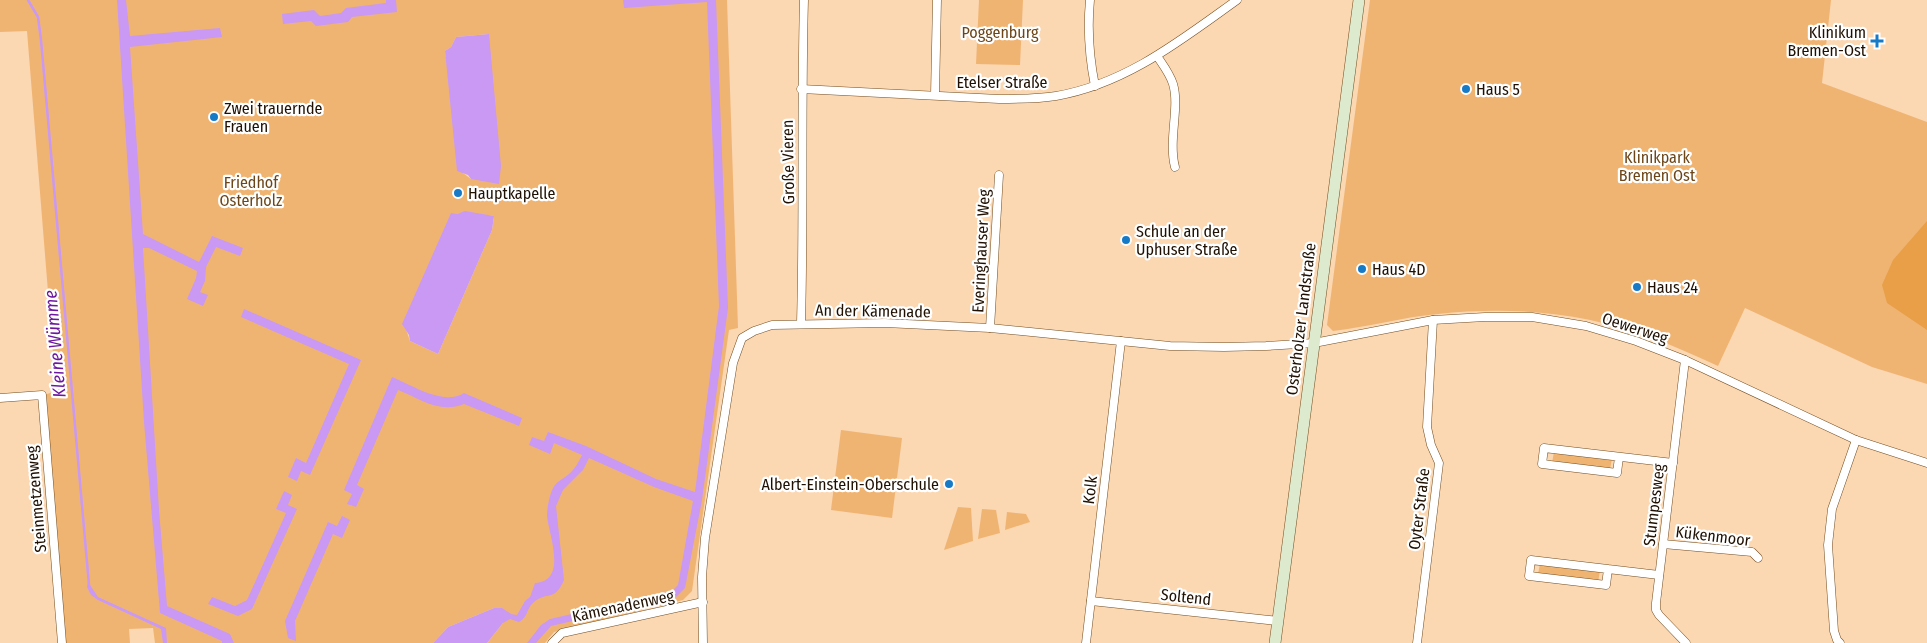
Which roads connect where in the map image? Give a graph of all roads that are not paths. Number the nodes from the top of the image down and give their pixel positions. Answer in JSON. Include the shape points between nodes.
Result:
{"nodes":[{"id":1,"x":804,"y":0,"type":"edge"},
{"id":2,"x":937,"y":0,"type":"edge"},
{"id":3,"x":1090,"y":0,"type":"edge"},
{"id":4,"x":1237,"y":0,"type":"edge"},
{"id":5,"x":1359,"y":0,"type":"edge"},
{"id":6,"x":1158,"y":56,"type":"junction"},
{"id":7,"x":1095,"y":86,"type":"junction"},
{"id":8,"x":801,"y":89,"type":"junction"},
{"id":9,"x":935,"y":95,"type":"junction"},
{"id":10,"x":1175,"y":167,"type":"dead end"},
{"id":11,"x":999,"y":175,"type":"dead end"},
{"id":12,"x":1433,"y":320,"type":"junction"},
{"id":13,"x":801,"y":323,"type":"junction"},
{"id":14,"x":990,"y":328,"type":"junction"},
{"id":15,"x":1121,"y":341,"type":"junction"},
{"id":16,"x":1314,"y":342,"type":"junction"},
{"id":17,"x":1685,"y":360,"type":"junction"},
{"id":18,"x":0,"y":398,"type":"edge"},
{"id":19,"x":1856,"y":440,"type":"junction"},
{"id":20,"x":1619,"y":457,"type":"junction"},
{"id":21,"x":1673,"y":463,"type":"junction"},
{"id":22,"x":1927,"y":463,"type":"edge"},
{"id":23,"x":1663,"y":544,"type":"junction"},
{"id":24,"x":1758,"y":558,"type":"dead end"},
{"id":25,"x":1608,"y":569,"type":"junction"},
{"id":26,"x":1659,"y":575,"type":"junction"},
{"id":27,"x":1091,"y":601,"type":"junction"},
{"id":28,"x":703,"y":602,"type":"junction"},
{"id":29,"x":1278,"y":620,"type":"junction"},
{"id":30,"x":62,"y":643,"type":"edge"},
{"id":31,"x":552,"y":643,"type":"edge"},
{"id":32,"x":703,"y":643,"type":"edge"},
{"id":33,"x":1086,"y":643,"type":"edge"},
{"id":34,"x":1275,"y":643,"type":"edge"},
{"id":35,"x":1417,"y":643,"type":"edge"},
{"id":36,"x":1686,"y":643,"type":"edge"},
{"id":37,"x":1840,"y":643,"type":"edge"}],
"edges":[{"from":1,"to":8,"type":"street","name":"Große Vieren"},
{"from":2,"to":9,"type":"street"},
{"from":3,"to":7,"type":"street","via":[[1087,31]]},
{"from":4,"to":6,"type":"street","name":"Etelser Straße"},
{"from":5,"to":16,"type":"main road","name":"Osterholzer Landstraße"},
{"from":6,"to":7,"type":"street","name":"Etelser Straße","via":[[1120,77]]},
{"from":6,"to":10,"type":"street","via":[[1173,86],[1172,154]]},
{"from":7,"to":9,"type":"street","name":"Etelser Straße","via":[[1027,99]]},
{"from":8,"to":9,"type":"street","name":"Etelser Straße"},
{"from":8,"to":13,"type":"street","name":"Große Vieren"},
{"from":11,"to":14,"type":"street","name":"Everinghauser Weg"},
{"from":12,"to":16,"type":"street","name":"Oewerweg"},
{"from":12,"to":17,"type":"street","name":"Oewerweg","via":[[1485,317],[1550,319],[1636,341]]},
{"from":12,"to":35,"type":"street","name":"Oyter Straße","via":[[1427,427],[1439,463]]},
{"from":13,"to":14,"type":"street","name":"An der Kämenade"},
{"from":13,"to":28,"type":"street","name":"An der Kämenade","via":[[772,324],[742,338],[733,363],[705,538]]},
{"from":14,"to":15,"type":"street","name":"An der Kämenade"},
{"from":15,"to":16,"type":"street","name":"An der Kämenade","via":[[1224,347]]},
{"from":15,"to":27,"type":"street","name":"Kolk"},
{"from":16,"to":29,"type":"main road","name":"Osterholzer Landstraße"},
{"from":17,"to":19,"type":"street","name":"Oewerweg"},
{"from":17,"to":21,"type":"street","name":"Stumpesweg"},
{"from":18,"to":30,"type":"street","name":"Steinmetzenweg","via":[[42,395]]},
{"from":19,"to":22,"type":"street","name":"Oewerweg"},
{"from":19,"to":37,"type":"street","via":[[1834,501],[1828,545],[1834,631]]},
{"from":20,"to":20,"type":"street","via":[[1544,448],[1542,464],[1617,473]]},
{"from":20,"to":21,"type":"street"},
{"from":21,"to":23,"type":"street","name":"Stumpesweg"},
{"from":23,"to":24,"type":"street","name":"Kükenmoor","via":[[1752,552]]},
{"from":23,"to":26,"type":"street","name":"Stumpesweg"},
{"from":25,"to":25,"type":"street","via":[[1531,560],[1529,576],[1606,585]]},
{"from":25,"to":26,"type":"street"},
{"from":26,"to":36,"type":"street","name":"Stumpesweg","via":[[1656,610]]},
{"from":27,"to":29,"type":"street","name":"Soltend"},
{"from":27,"to":33,"type":"street","name":"Kolk"},
{"from":28,"to":31,"type":"street","name":"Kämenadenweg","via":[[562,633]]},
{"from":28,"to":32,"type":"street","name":"An der Kämenade"},
{"from":29,"to":34,"type":"main road","name":"Osterholzer Landstraße"}]}
